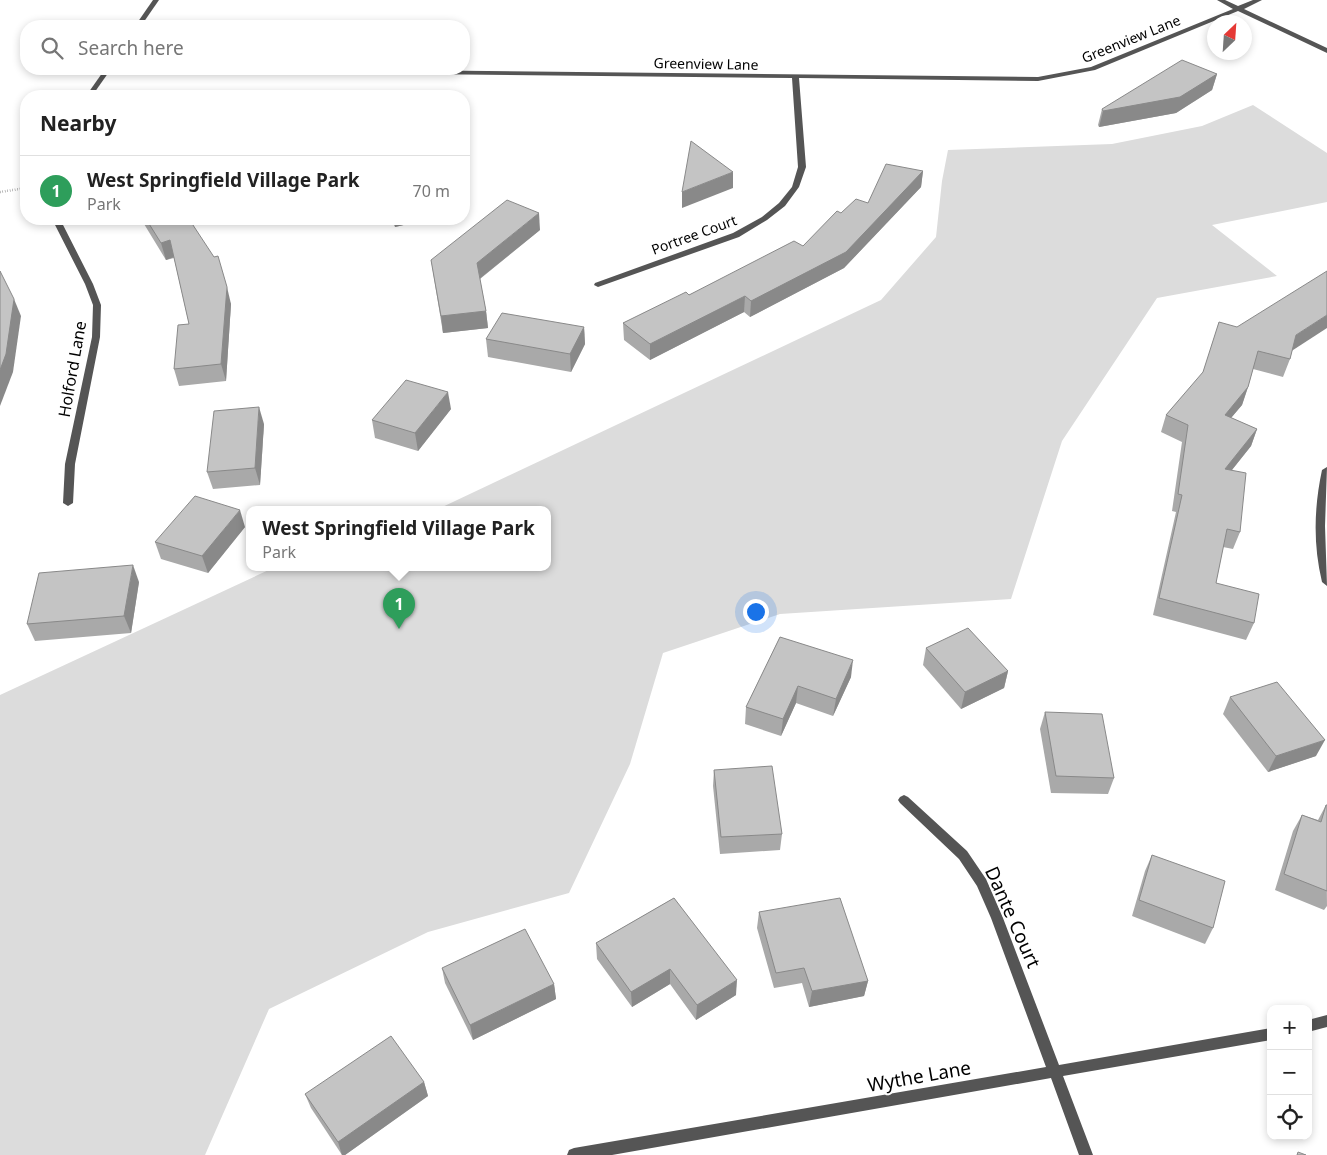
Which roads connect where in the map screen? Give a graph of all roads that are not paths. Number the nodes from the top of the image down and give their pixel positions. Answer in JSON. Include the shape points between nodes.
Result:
{"nodes":[{"id":1,"x":156,"y":0,"type":"edge"},
{"id":2,"x":1220,"y":0,"type":"edge"},
{"id":3,"x":1259,"y":0,"type":"edge"},
{"id":4,"x":1238,"y":8,"type":"junction"},
{"id":5,"x":142,"y":20,"type":"edge"},
{"id":6,"x":1327,"y":51,"type":"edge"},
{"id":7,"x":470,"y":73,"type":"edge"},
{"id":8,"x":104,"y":75,"type":"edge"},
{"id":9,"x":795,"y":77,"type":"junction"},
{"id":10,"x":93,"y":90,"type":"edge"},
{"id":11,"x":59,"y":225,"type":"edge"},
{"id":12,"x":598,"y":285,"type":"dead end"},
{"id":13,"x":1327,"y":470,"type":"edge"},
{"id":14,"x":68,"y":502,"type":"dead end"},
{"id":15,"x":1327,"y":582,"type":"edge"},
{"id":16,"x":904,"y":800,"type":"dead end"},
{"id":17,"x":1327,"y":1021,"type":"edge"},
{"id":18,"x":1312,"y":1025,"type":"edge"},
{"id":19,"x":1267,"y":1035,"type":"edge"},
{"id":20,"x":1055,"y":1072,"type":"junction"},
{"id":21,"x":574,"y":1155,"type":"edge"},
{"id":22,"x":1086,"y":1155,"type":"edge"}],
"edges":[{"from":1,"to":5,"type":"street"},
{"from":2,"to":4,"type":"street"},
{"from":3,"to":4,"type":"street","name":"Greenview Lane"},
{"from":4,"to":6,"type":"street"},
{"from":4,"to":9,"type":"street","name":"Greenview Lane","via":[[1093,69],[1061,76],[1017,80]]},
{"from":7,"to":9,"type":"street","name":"Greenview Lane"},
{"from":8,"to":10,"type":"street"},
{"from":9,"to":12,"type":"street","name":"Portree Court","via":[[802,163],[800,176],[786,200],[775,211],[736,235]]},
{"from":11,"to":14,"type":"street","name":"Holford Lane","via":[[97,305],[96,337],[70,464]]},
{"from":13,"to":15,"type":"street","via":[[1322,488],[1320,531]]},
{"from":16,"to":20,"type":"street","name":"Dante Court","via":[[962,855],[982,884]]},
{"from":17,"to":18,"type":"street"},
{"from":19,"to":20,"type":"street","name":"Wythe Lane"},
{"from":20,"to":21,"type":"street","name":"Wythe Lane"},
{"from":20,"to":22,"type":"street","name":"Dante Court"}]}
